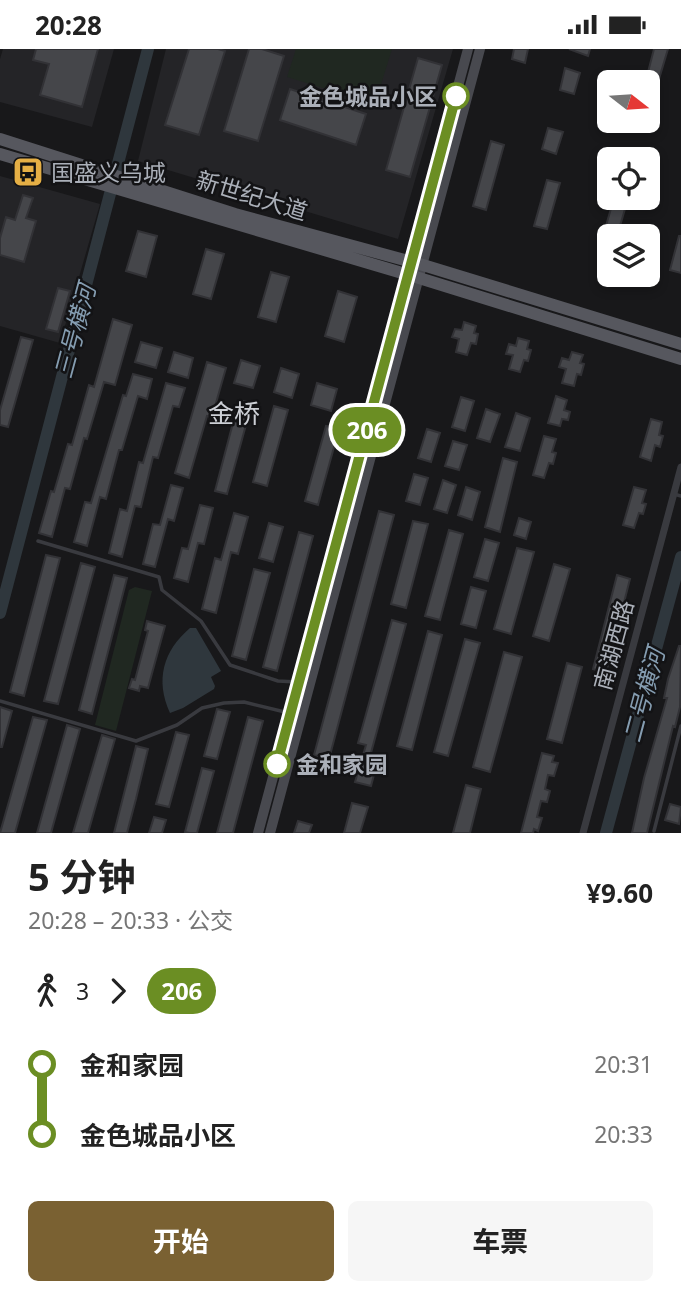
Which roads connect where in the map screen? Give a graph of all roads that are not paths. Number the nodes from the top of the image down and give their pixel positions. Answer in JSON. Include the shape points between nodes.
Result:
{"nodes":[{"id":1,"x":468,"y":49,"type":"edge"},
{"id":2,"x":480,"y":49,"type":"edge"},
{"id":3,"x":0,"y":139,"type":"edge"},
{"id":4,"x":0,"y":154,"type":"edge"},
{"id":5,"x":416,"y":270,"type":"junction"},
{"id":6,"x":681,"y":344,"type":"edge"},
{"id":7,"x":681,"y":359,"type":"edge"},
{"id":8,"x":681,"y":467,"type":"edge"},
{"id":9,"x":678,"y":495,"type":"edge"},
{"id":10,"x":38,"y":541,"type":"dead end"},
{"id":11,"x":299,"y":682,"type":"junction"},
{"id":12,"x":0,"y":701,"type":"edge"},
{"id":13,"x":290,"y":713,"type":"junction"},
{"id":14,"x":681,"y":726,"type":"edge"},
{"id":15,"x":674,"y":753,"type":"junction"},
{"id":16,"x":681,"y":754,"type":"edge"},
{"id":17,"x":654,"y":832,"type":"edge"},
{"id":18,"x":258,"y":833,"type":"edge"},
{"id":19,"x":270,"y":833,"type":"edge"},
{"id":20,"x":583,"y":833,"type":"edge"}],
"edges":[{"from":1,"to":5,"type":"street"},
{"from":2,"to":5,"type":"street"},
{"from":3,"to":5,"type":"main road","name":"新世纪大道"},
{"from":4,"to":5,"type":"main road","name":"新世纪大道"},
{"from":5,"to":6,"type":"main road","name":"新世纪大道"},
{"from":5,"to":7,"type":"main road","name":"新世纪大道"},
{"from":5,"to":11,"type":"street"},
{"from":5,"to":19,"type":"street"},
{"from":8,"to":9,"type":"street","name":"南湖西路"},
{"from":9,"to":20,"type":"street","name":"南湖西路"},
{"from":10,"to":11,"type":"lane","via":[[159,577],[162,590],[201,621],[230,665],[278,681]]},
{"from":11,"to":13,"type":"street"},
{"from":12,"to":13,"type":"lane","via":[[136,741],[224,702]]},
{"from":13,"to":18,"type":"street"},
{"from":14,"to":15,"type":"lane"},
{"from":15,"to":16,"type":"lane"},
{"from":15,"to":17,"type":"lane"}]}
